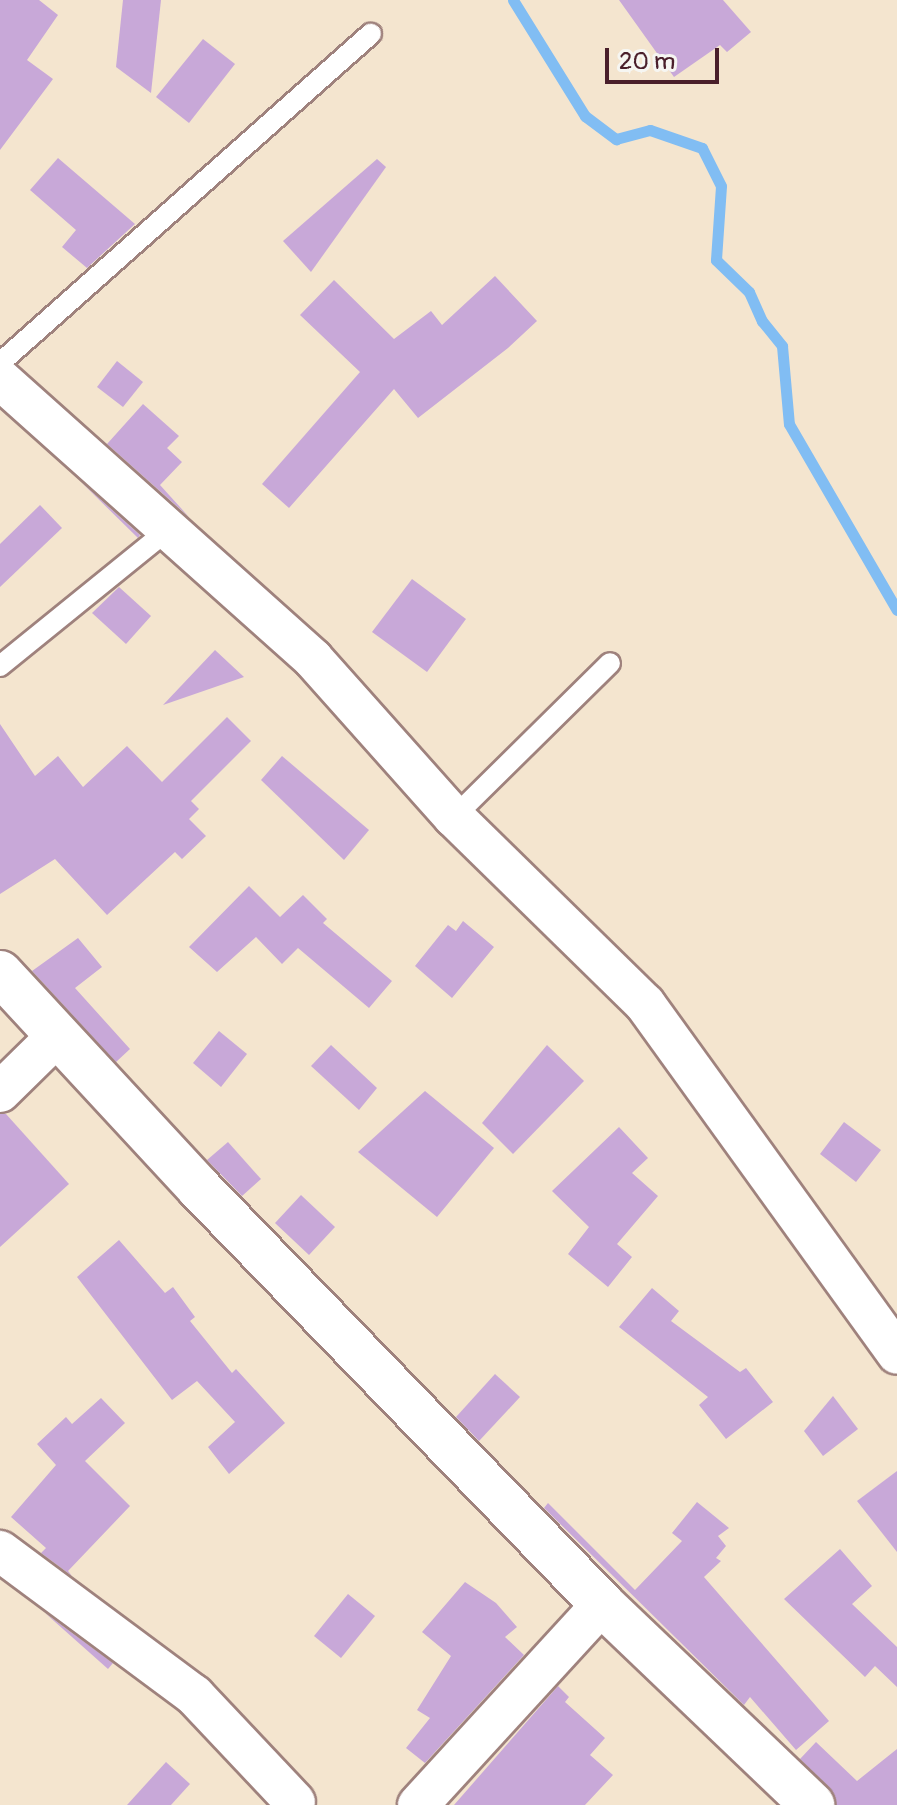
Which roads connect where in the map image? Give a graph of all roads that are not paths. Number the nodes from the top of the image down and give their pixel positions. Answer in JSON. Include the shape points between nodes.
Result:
{"nodes":[{"id":1,"x":371,"y":34,"type":"dead end"},
{"id":2,"x":0,"y":363,"type":"edge"},
{"id":3,"x":0,"y":379,"type":"edge"},
{"id":4,"x":169,"y":529,"type":"junction"},
{"id":5,"x":610,"y":663,"type":"dead end"},
{"id":6,"x":0,"y":666,"type":"edge"},
{"id":7,"x":454,"y":817,"type":"junction"},
{"id":8,"x":0,"y":973,"type":"edge"},
{"id":9,"x":57,"y":1036,"type":"junction"},
{"id":10,"x":0,"y":1092,"type":"edge"},
{"id":11,"x":897,"y":1354,"type":"edge"},
{"id":12,"x":0,"y":1551,"type":"edge"},
{"id":13,"x":602,"y":1604,"type":"junction"},
{"id":14,"x":295,"y":1804,"type":"edge"},
{"id":15,"x":418,"y":1805,"type":"edge"},
{"id":16,"x":812,"y":1805,"type":"edge"}],
"edges":[{"from":1,"to":2,"type":"lane"},
{"from":3,"to":4,"type":"street"},
{"from":4,"to":6,"type":"lane"},
{"from":4,"to":7,"type":"street","via":[[313,659]]},
{"from":5,"to":7,"type":"lane"},
{"from":7,"to":11,"type":"street","via":[[645,1004]]},
{"from":8,"to":9,"type":"street"},
{"from":9,"to":10,"type":"street"},
{"from":9,"to":13,"type":"street"},
{"from":12,"to":14,"type":"street","via":[[194,1695]]},
{"from":13,"to":15,"type":"street"},
{"from":13,"to":16,"type":"street"}]}
